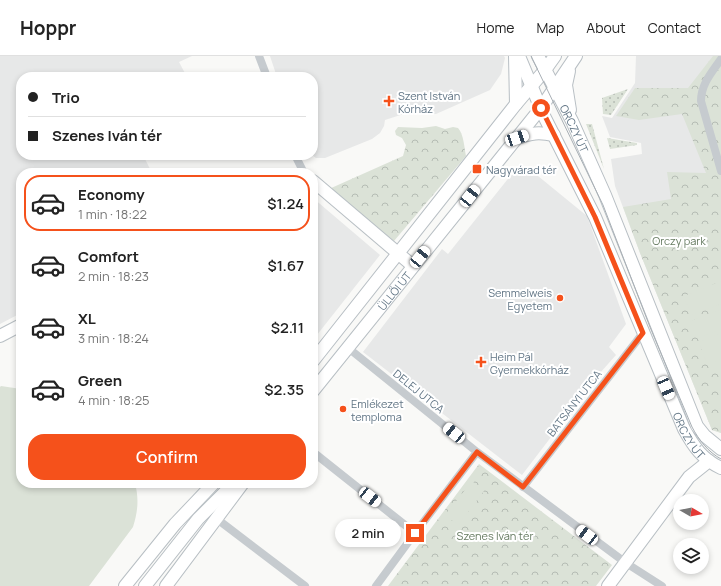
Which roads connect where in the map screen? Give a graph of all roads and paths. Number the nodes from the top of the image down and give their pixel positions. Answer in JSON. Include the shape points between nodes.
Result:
{"nodes":[{"id":1,"x":259,"y":56,"type":"edge"},
{"id":2,"x":515,"y":56,"type":"edge"},
{"id":3,"x":519,"y":56,"type":"edge"},
{"id":4,"x":538,"y":56,"type":"edge"},
{"id":5,"x":555,"y":56,"type":"edge"},
{"id":6,"x":721,"y":59,"type":"edge"},
{"id":7,"x":573,"y":61,"type":"edge"},
{"id":8,"x":545,"y":70,"type":"junction"},
{"id":9,"x":265,"y":72,"type":"edge"},
{"id":10,"x":532,"y":85,"type":"junction"},
{"id":11,"x":554,"y":89,"type":"junction"},
{"id":12,"x":516,"y":104,"type":"junction"},
{"id":13,"x":541,"y":108,"type":"junction"},
{"id":14,"x":572,"y":121,"type":"junction"},
{"id":15,"x":554,"y":136,"type":"junction"},
{"id":16,"x":517,"y":138,"type":"junction"},
{"id":17,"x":721,"y":171,"type":"edge"},
{"id":18,"x":318,"y":185,"type":"edge"},
{"id":19,"x":398,"y":253,"type":"junction"},
{"id":20,"x":413,"y":266,"type":"junction"},
{"id":21,"x":16,"y":328,"type":"edge"},
{"id":22,"x":643,"y":333,"type":"junction"},
{"id":23,"x":0,"y":336,"type":"edge"},
{"id":24,"x":347,"y":347,"type":"junction"},
{"id":25,"x":318,"y":355,"type":"edge"},
{"id":26,"x":318,"y":385,"type":"edge"},
{"id":27,"x":721,"y":450,"type":"edge"},
{"id":28,"x":477,"y":452,"type":"junction"},
{"id":29,"x":318,"y":456,"type":"edge"},
{"id":30,"x":709,"y":461,"type":"junction"},
{"id":31,"x":721,"y":468,"type":"edge"},
{"id":32,"x":523,"y":487,"type":"junction"},
{"id":33,"x":209,"y":488,"type":"edge"},
{"id":34,"x":216,"y":488,"type":"edge"},
{"id":35,"x":229,"y":488,"type":"edge"},
{"id":36,"x":239,"y":488,"type":"edge"},
{"id":37,"x":217,"y":518,"type":"junction"},
{"id":38,"x":198,"y":519,"type":"junction"},
{"id":39,"x":415,"y":533,"type":"junction"},
{"id":40,"x":626,"y":563,"type":"junction"},
{"id":41,"x":125,"y":586,"type":"edge"},
{"id":42,"x":145,"y":586,"type":"edge"},
{"id":43,"x":166,"y":586,"type":"edge"},
{"id":44,"x":305,"y":586,"type":"edge"},
{"id":45,"x":376,"y":586,"type":"edge"},
{"id":46,"x":608,"y":586,"type":"edge"},
{"id":47,"x":662,"y":586,"type":"edge"}],
"edges":[{"from":1,"to":9,"type":"street"},
{"from":2,"to":12,"type":"main road"},
{"from":3,"to":10,"type":"main road","name":"ORCZY ÚT"},
{"from":4,"to":8,"type":"main road","name":"ORCZY ÚT"},
{"from":5,"to":8,"type":"main road","name":"ÜLLŐI ÚT"},
{"from":6,"to":17,"type":"street","via":[[704,84],[701,101]]},
{"from":7,"to":11,"type":"main road","name":"ÜLLŐI ÚT"},
{"from":7,"to":14,"type":"main road","via":[[566,85]]},
{"from":8,"to":10,"type":"main road","name":"ÜLLŐI ÚT"},
{"from":8,"to":11,"type":"main road","name":"ORCZY ÚT"},
{"from":10,"to":12,"type":"main road","name":"ÜLLŐI ÚT"},
{"from":10,"to":13,"type":"main road","name":"ORCZY ÚT"},
{"from":11,"to":13,"type":"main road","name":"ÜLLŐI ÚT"},
{"from":11,"to":14,"type":"main road","name":"ORCZY ÚT"},
{"from":12,"to":19,"type":"main road","name":"ÜLLŐI ÚT"},
{"from":13,"to":15,"type":"main road","name":"ORCZY ÚT"},
{"from":13,"to":16,"type":"main road","name":"ÜLLŐI ÚT"},
{"from":14,"to":27,"type":"main road","name":"ORCZY ÚT","via":[[605,194],[697,426]]},
{"from":15,"to":16,"type":"main road","via":[[538,133]]},
{"from":15,"to":22,"type":"main road","name":"ORCZY ÚT","via":[[595,217]]},
{"from":16,"to":20,"type":"main road","name":"ÜLLŐI ÚT"},
{"from":18,"to":19,"type":"main road"},
{"from":19,"to":20,"type":"main road"},
{"from":19,"to":25,"type":"main road","name":"ÜLLŐI ÚT"},
{"from":20,"to":24,"type":"main road","name":"ÜLLŐI ÚT"},
{"from":21,"to":23,"type":"main road"},
{"from":22,"to":30,"type":"main road","name":"ORCZY ÚT","via":[[684,429],[694,447]]},
{"from":22,"to":32,"type":"street","name":"BATSÁNYI UTCA"},
{"from":24,"to":26,"type":"main road","name":"ÜLLŐI ÚT"},
{"from":24,"to":28,"type":"street","name":"DELEJ UTCA"},
{"from":27,"to":30,"type":"street"},
{"from":28,"to":32,"type":"street"},
{"from":28,"to":39,"type":"street"},
{"from":29,"to":39,"type":"street"},
{"from":30,"to":31,"type":"main road","name":"ORCZY ÚT"},
{"from":30,"to":40,"type":"main road","via":[[690,477]]},
{"from":32,"to":40,"type":"street"},
{"from":33,"to":41,"type":"main road","via":[[175,524]]},
{"from":34,"to":38,"type":"main road"},
{"from":35,"to":38,"type":"main road"},
{"from":36,"to":37,"type":"main road"},
{"from":37,"to":43,"type":"main road"},
{"from":37,"to":44,"type":"street"},
{"from":38,"to":42,"type":"main road"},
{"from":39,"to":45,"type":"street"},
{"from":40,"to":46,"type":"main road"},
{"from":40,"to":47,"type":"street"}]}
